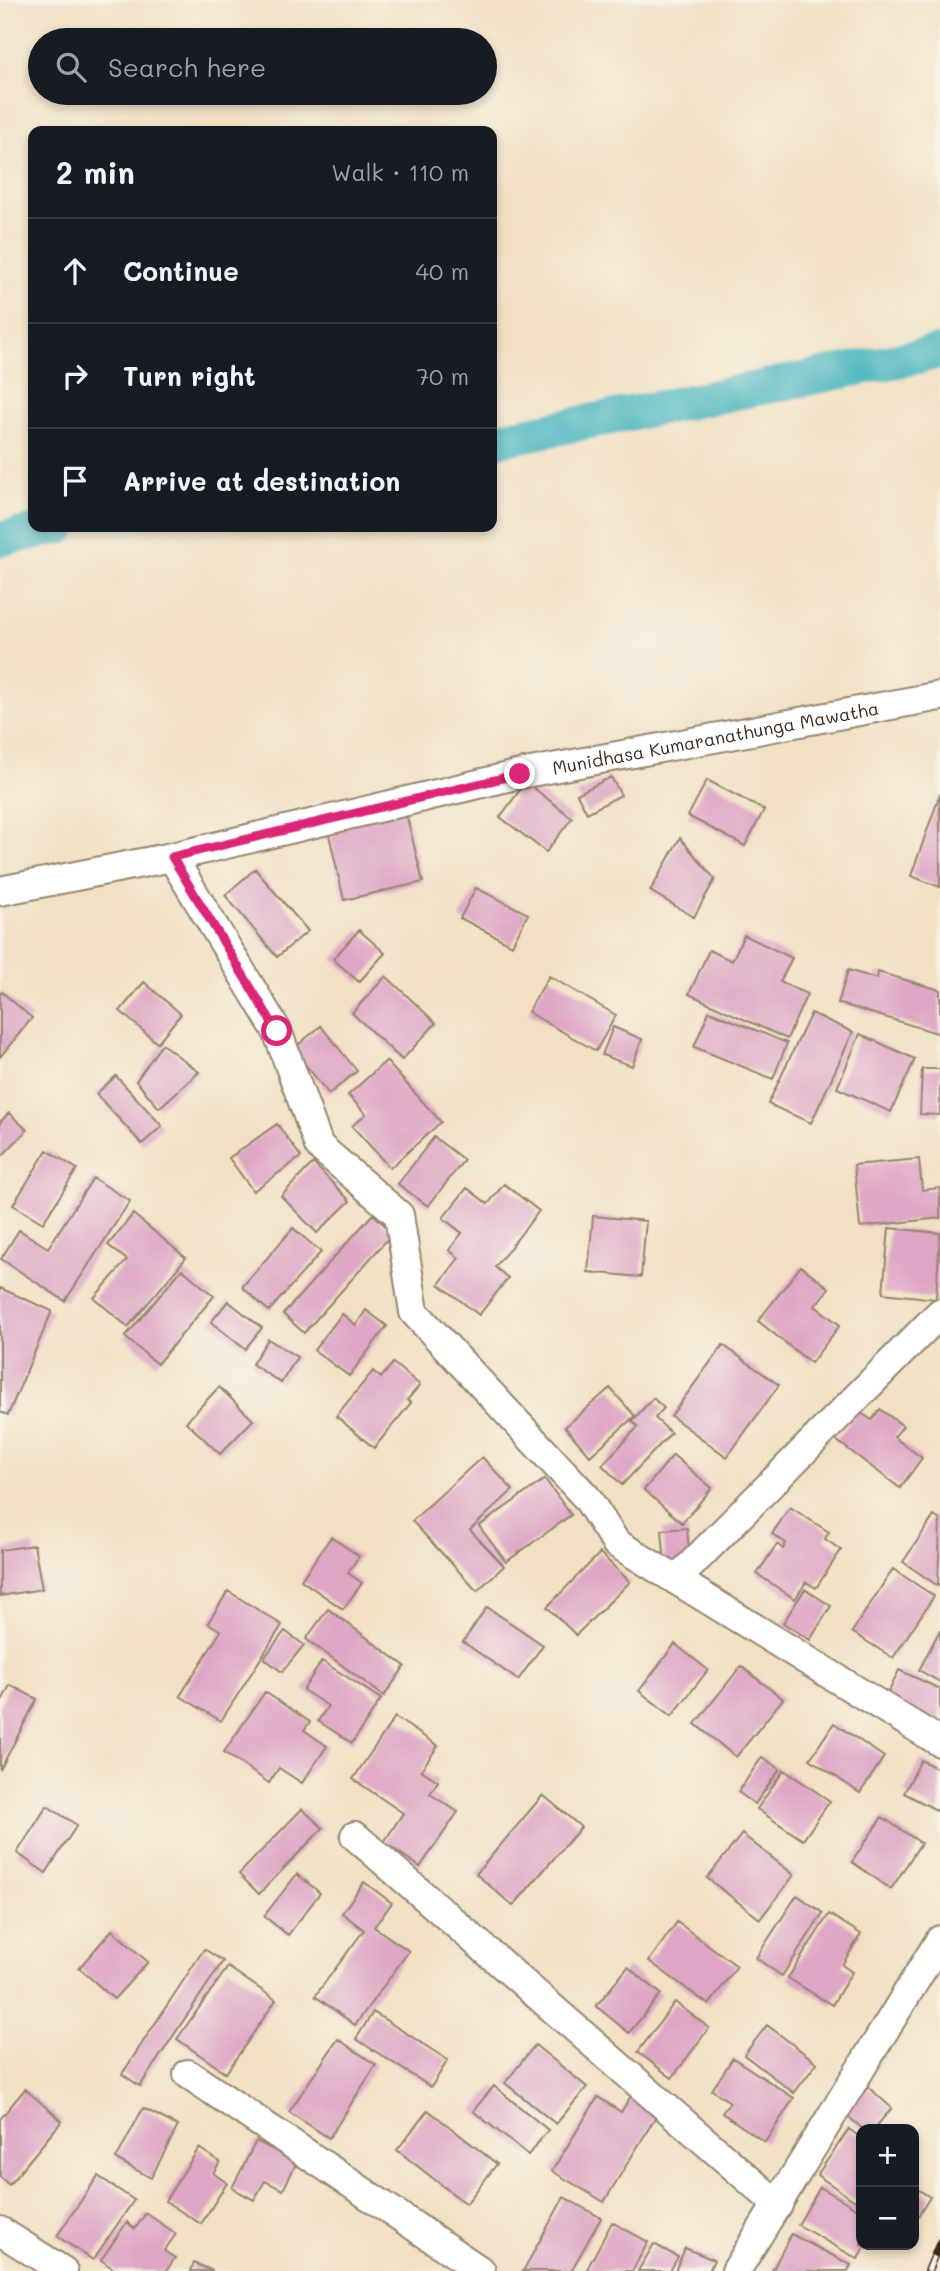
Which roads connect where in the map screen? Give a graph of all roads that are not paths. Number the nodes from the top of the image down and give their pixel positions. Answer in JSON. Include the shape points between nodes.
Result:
{"nodes":[{"id":1,"x":940,"y":696,"type":"edge"},
{"id":2,"x":172,"y":857,"type":"junction"},
{"id":3,"x":0,"y":891,"type":"edge"},
{"id":4,"x":940,"y":1313,"type":"edge"},
{"id":5,"x":676,"y":1580,"type":"junction"},
{"id":6,"x":940,"y":1742,"type":"edge"},
{"id":7,"x":355,"y":1836,"type":"dead end"},
{"id":8,"x":940,"y":1940,"type":"edge"},
{"id":9,"x":188,"y":2074,"type":"dead end"},
{"id":10,"x":778,"y":2205,"type":"junction"},
{"id":11,"x":0,"y":2231,"type":"edge"},
{"id":12,"x":63,"y":2271,"type":"edge"},
{"id":13,"x":481,"y":2271,"type":"edge"},
{"id":14,"x":736,"y":2271,"type":"edge"}],
"edges":[{"from":1,"to":2,"type":"street","name":"Munidhasa Kumaranathunga Mawatha","via":[[520,774]]},
{"from":2,"to":3,"type":"street","name":"Munidhasa Kumaranathunga Mawatha"},
{"from":2,"to":5,"type":"street","via":[[277,1031],[318,1146],[399,1215],[414,1312],[587,1498],[616,1543]]},
{"from":4,"to":5,"type":"street"},
{"from":5,"to":6,"type":"street"},
{"from":7,"to":10,"type":"street"},
{"from":8,"to":10,"type":"street"},
{"from":9,"to":13,"type":"street"},
{"from":10,"to":14,"type":"street"},
{"from":11,"to":12,"type":"street"}]}
